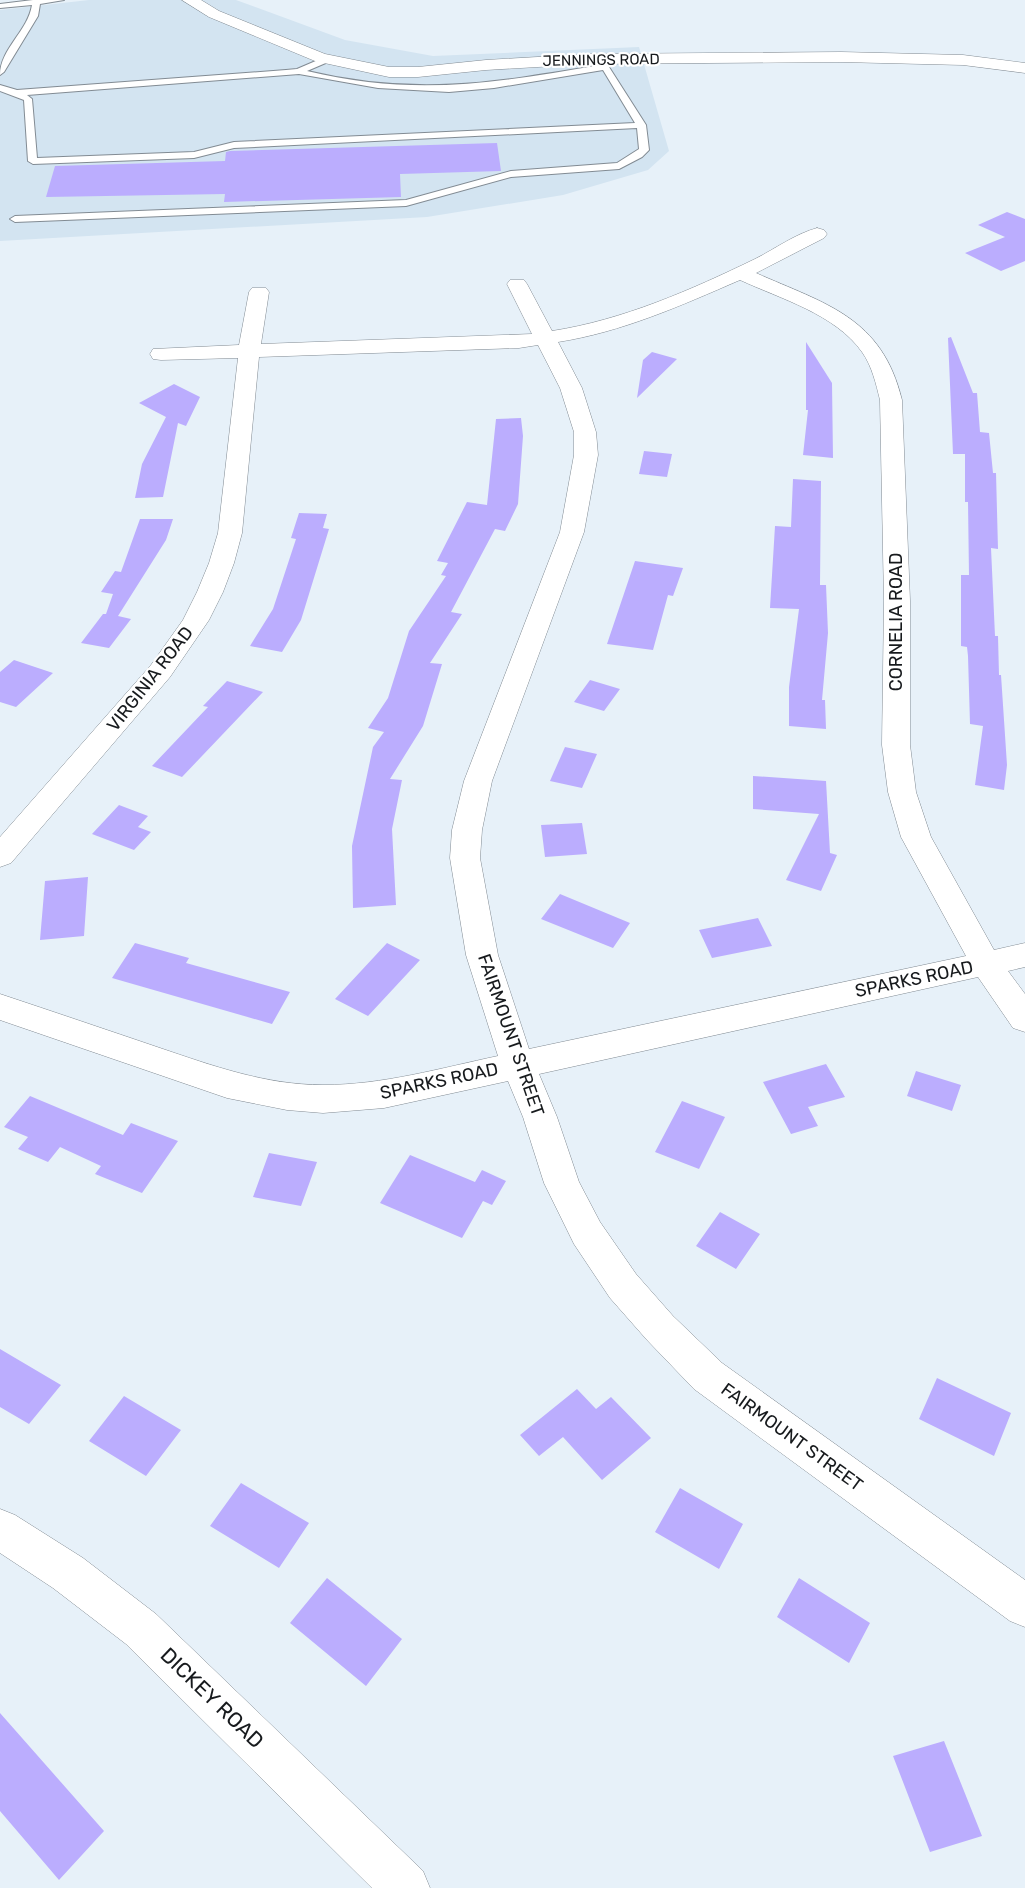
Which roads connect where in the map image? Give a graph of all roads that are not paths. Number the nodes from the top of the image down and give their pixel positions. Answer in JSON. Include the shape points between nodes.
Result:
{"nodes":[{"id":1,"x":60,"y":0,"type":"edge"},
{"id":2,"x":190,"y":0,"type":"edge"},
{"id":3,"x":36,"y":3,"type":"junction"},
{"id":4,"x":0,"y":6,"type":"edge"},
{"id":5,"x":325,"y":60,"type":"junction"},
{"id":6,"x":604,"y":63,"type":"junction"},
{"id":7,"x":1025,"y":68,"type":"edge"},
{"id":8,"x":299,"y":71,"type":"junction"},
{"id":9,"x":0,"y":72,"type":"edge"},
{"id":10,"x":0,"y":88,"type":"edge"},
{"id":11,"x":17,"y":93,"type":"junction"},
{"id":12,"x":641,"y":124,"type":"junction"},
{"id":13,"x":15,"y":219,"type":"dead end"},
{"id":14,"x":817,"y":234,"type":"dead end"},
{"id":15,"x":740,"y":273,"type":"junction"},
{"id":16,"x":517,"y":284,"type":"dead end"},
{"id":17,"x":259,"y":292,"type":"dead end"},
{"id":18,"x":545,"y":339,"type":"junction"},
{"id":19,"x":249,"y":351,"type":"junction"},
{"id":20,"x":161,"y":354,"type":"dead end"},
{"id":21,"x":0,"y":856,"type":"edge"},
{"id":22,"x":1025,"y":955,"type":"edge"},
{"id":23,"x":986,"y":964,"type":"junction"},
{"id":24,"x":0,"y":1007,"type":"edge"},
{"id":25,"x":1025,"y":1019,"type":"edge"},
{"id":26,"x":518,"y":1065,"type":"junction"},
{"id":27,"x":0,"y":1529,"type":"edge"},
{"id":28,"x":1025,"y":1606,"type":"edge"},
{"id":29,"x":406,"y":1888,"type":"edge"}],
"edges":[{"from":1,"to":3,"type":"lane"},
{"from":2,"to":5,"type":"street","name":"JENNINGS ROAD","via":[[241,26]]},
{"from":3,"to":4,"type":"lane"},
{"from":3,"to":9,"type":"lane","via":[[34,16]]},
{"from":5,"to":6,"type":"street","name":"JENNINGS ROAD","via":[[400,72],[537,61]]},
{"from":5,"to":8,"type":"lane"},
{"from":6,"to":7,"type":"street","name":"JENNINGS ROAD","via":[[912,58],[980,61]]},
{"from":6,"to":8,"type":"lane","via":[[514,81],[429,89],[336,81]]},
{"from":6,"to":12,"type":"lane"},
{"from":8,"to":11,"type":"lane"},
{"from":10,"to":11,"type":"lane"},
{"from":11,"to":12,"type":"lane","via":[[28,99],[33,161],[194,155],[234,144]]},
{"from":12,"to":13,"type":"lane","via":[[644,150],[619,166],[511,174],[406,203]]},
{"from":14,"to":15,"type":"street"},
{"from":15,"to":18,"type":"street","via":[[644,315]]},
{"from":15,"to":23,"type":"street","name":"CORNELIA ROAD","via":[[846,326],[870,348],[886,376],[891,400],[897,601],[896,745],[902,792],[916,837]]},
{"from":16,"to":18,"type":"street","name":"FAIRMOUNT STREET"},
{"from":17,"to":19,"type":"street","name":"VIRGINIA ROAD"},
{"from":18,"to":19,"type":"street"},
{"from":18,"to":26,"type":"street","name":"FAIRMOUNT STREET","via":[[572,388],[585,432],[582,487],[572,532],[478,781],[465,858],[482,955]]},
{"from":19,"to":20,"type":"street"},
{"from":19,"to":21,"type":"street","name":"VIRGINIA ROAD","via":[[230,533],[225,556],[204,606],[140,697]]},
{"from":22,"to":23,"type":"street","name":"SPARKS ROAD"},
{"from":23,"to":25,"type":"street","name":"CORNELIA ROAD"},
{"from":23,"to":26,"type":"street","name":"SPARKS ROAD"},
{"from":24,"to":26,"type":"street","name":"SPARKS ROAD","via":[[227,1084],[303,1100],[344,1100],[384,1094]]},
{"from":26,"to":28,"type":"street","name":"FAIRMOUNT STREET","via":[[562,1183],[587,1233],[623,1286],[660,1329],[708,1376]]},
{"from":27,"to":29,"type":"street","name":"DICKEY ROAD","via":[[68,1573],[141,1629]]}]}
